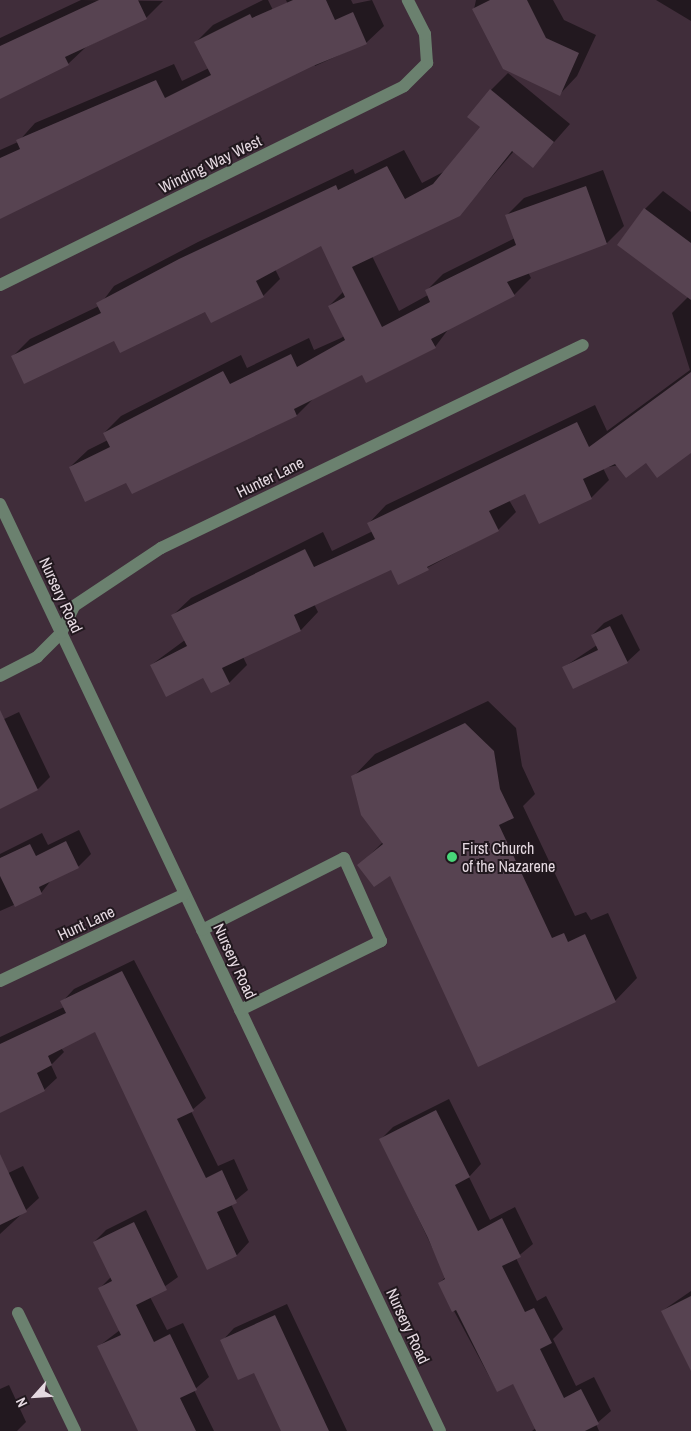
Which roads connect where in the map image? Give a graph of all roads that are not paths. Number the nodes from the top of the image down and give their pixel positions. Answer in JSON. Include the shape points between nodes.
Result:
{"nodes":[{"id":1,"x":408,"y":0,"type":"edge"},
{"id":2,"x":0,"y":285,"type":"edge"},
{"id":3,"x":583,"y":345,"type":"dead end"},
{"id":4,"x":0,"y":504,"type":"edge"},
{"id":5,"x":61,"y":633,"type":"junction"},
{"id":6,"x":0,"y":676,"type":"edge"},
{"id":7,"x":185,"y":894,"type":"junction"},
{"id":8,"x":202,"y":930,"type":"junction"},
{"id":9,"x":0,"y":981,"type":"edge"},
{"id":10,"x":240,"y":1010,"type":"junction"},
{"id":11,"x":18,"y":1313,"type":"dead end"},
{"id":12,"x":75,"y":1431,"type":"edge"},
{"id":13,"x":440,"y":1431,"type":"edge"}],
"edges":[{"from":1,"to":2,"type":"street","name":"Winding Way West","via":[[425,34],[428,63],[404,86]]},
{"from":3,"to":5,"type":"street","name":"Hunter Lane","via":[[161,548],[74,606]]},
{"from":4,"to":5,"type":"street","name":"Nursery Road"},
{"from":5,"to":6,"type":"street","name":"Hunter Lane","via":[[37,657]]},
{"from":5,"to":7,"type":"street","name":"Nursery Road"},
{"from":7,"to":8,"type":"street","name":"Nursery Road"},
{"from":7,"to":9,"type":"street","name":"Hunt Lane"},
{"from":8,"to":10,"type":"street","name":"Nursery Road"},
{"from":8,"to":10,"type":"street","via":[[344,858],[381,942]]},
{"from":10,"to":13,"type":"street","name":"Nursery Road"},
{"from":11,"to":12,"type":"street"}]}
